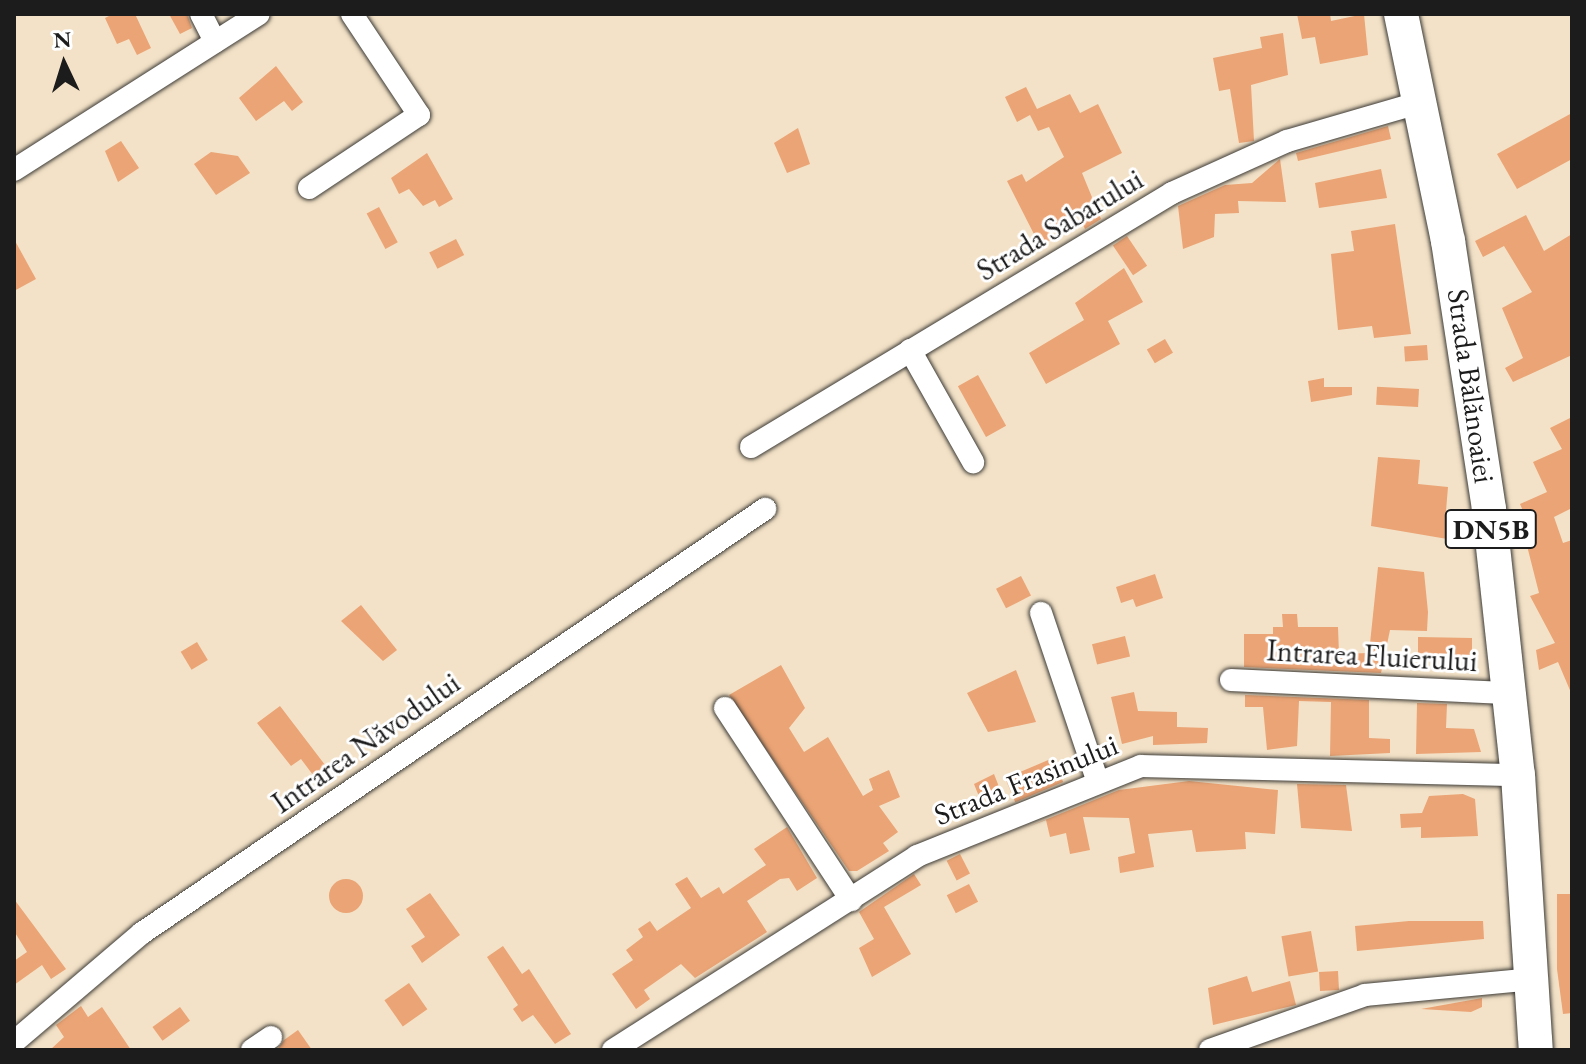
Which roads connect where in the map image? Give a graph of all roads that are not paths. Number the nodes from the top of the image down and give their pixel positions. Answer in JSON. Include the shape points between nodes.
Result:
{"nodes":[{"id":1,"x":201,"y":14,"type":"edge"},
{"id":2,"x":259,"y":14,"type":"edge"},
{"id":3,"x":352,"y":14,"type":"edge"},
{"id":4,"x":1401,"y":14,"type":"edge"},
{"id":5,"x":215,"y":42,"type":"junction"},
{"id":6,"x":1421,"y":102,"type":"junction"},
{"id":7,"x":14,"y":170,"type":"edge"},
{"id":8,"x":309,"y":188,"type":"dead end"},
{"id":9,"x":910,"y":350,"type":"junction"},
{"id":10,"x":751,"y":447,"type":"dead end"},
{"id":11,"x":973,"y":462,"type":"dead end"},
{"id":12,"x":765,"y":509,"type":"dead end"},
{"id":13,"x":1041,"y":613,"type":"dead end"},
{"id":14,"x":1231,"y":680,"type":"dead end"},
{"id":15,"x":1510,"y":693,"type":"junction"},
{"id":16,"x":725,"y":708,"type":"dead end"},
{"id":17,"x":1518,"y":775,"type":"junction"},
{"id":18,"x":1098,"y":782,"type":"junction"},
{"id":19,"x":851,"y":900,"type":"junction"},
{"id":20,"x":1533,"y":979,"type":"junction"},
{"id":21,"x":271,"y":1037,"type":"dead end"},
{"id":22,"x":14,"y":1042,"type":"edge"},
{"id":23,"x":252,"y":1050,"type":"edge"},
{"id":24,"x":613,"y":1050,"type":"edge"},
{"id":25,"x":1210,"y":1050,"type":"edge"},
{"id":26,"x":1536,"y":1050,"type":"edge"}],
"edges":[{"from":1,"to":5,"type":"street"},
{"from":2,"to":5,"type":"street"},
{"from":3,"to":8,"type":"street","via":[[419,115]]},
{"from":4,"to":6,"type":"main road","name":"Strada Bălănoaiei","number":"DN5B"},
{"from":5,"to":7,"type":"street"},
{"from":6,"to":9,"type":"street","name":"Strada Sabarului","via":[[1324,127],[1211,173]]},
{"from":6,"to":15,"type":"main road","name":"Strada Bălănoaiei","number":"DN5B","via":[[1466,348]]},
{"from":9,"to":10,"type":"street","name":"Strada Sabarului"},
{"from":9,"to":11,"type":"street"},
{"from":12,"to":22,"type":"street","name":"Intrarea Năvodului","via":[[142,933]]},
{"from":13,"to":18,"type":"street"},
{"from":14,"to":15,"type":"street","name":"Intrarea Fluierului"},
{"from":15,"to":17,"type":"main road","name":"Strada Bălănoaiei","number":"DN5B"},
{"from":16,"to":19,"type":"street"},
{"from":17,"to":18,"type":"street","name":"Strada Frasinului","via":[[1158,763]]},
{"from":17,"to":20,"type":"main road","name":"Strada Bălănoaiei","number":"DN5B"},
{"from":18,"to":19,"type":"street","name":"Strada Frasinului","via":[[917,856]]},
{"from":19,"to":24,"type":"street","name":"Strada Frasinului"},
{"from":20,"to":25,"type":"street","via":[[1365,995]]},
{"from":20,"to":26,"type":"main road","name":"Strada Bălănoaiei","number":"DN5B"},
{"from":21,"to":23,"type":"street"}]}
